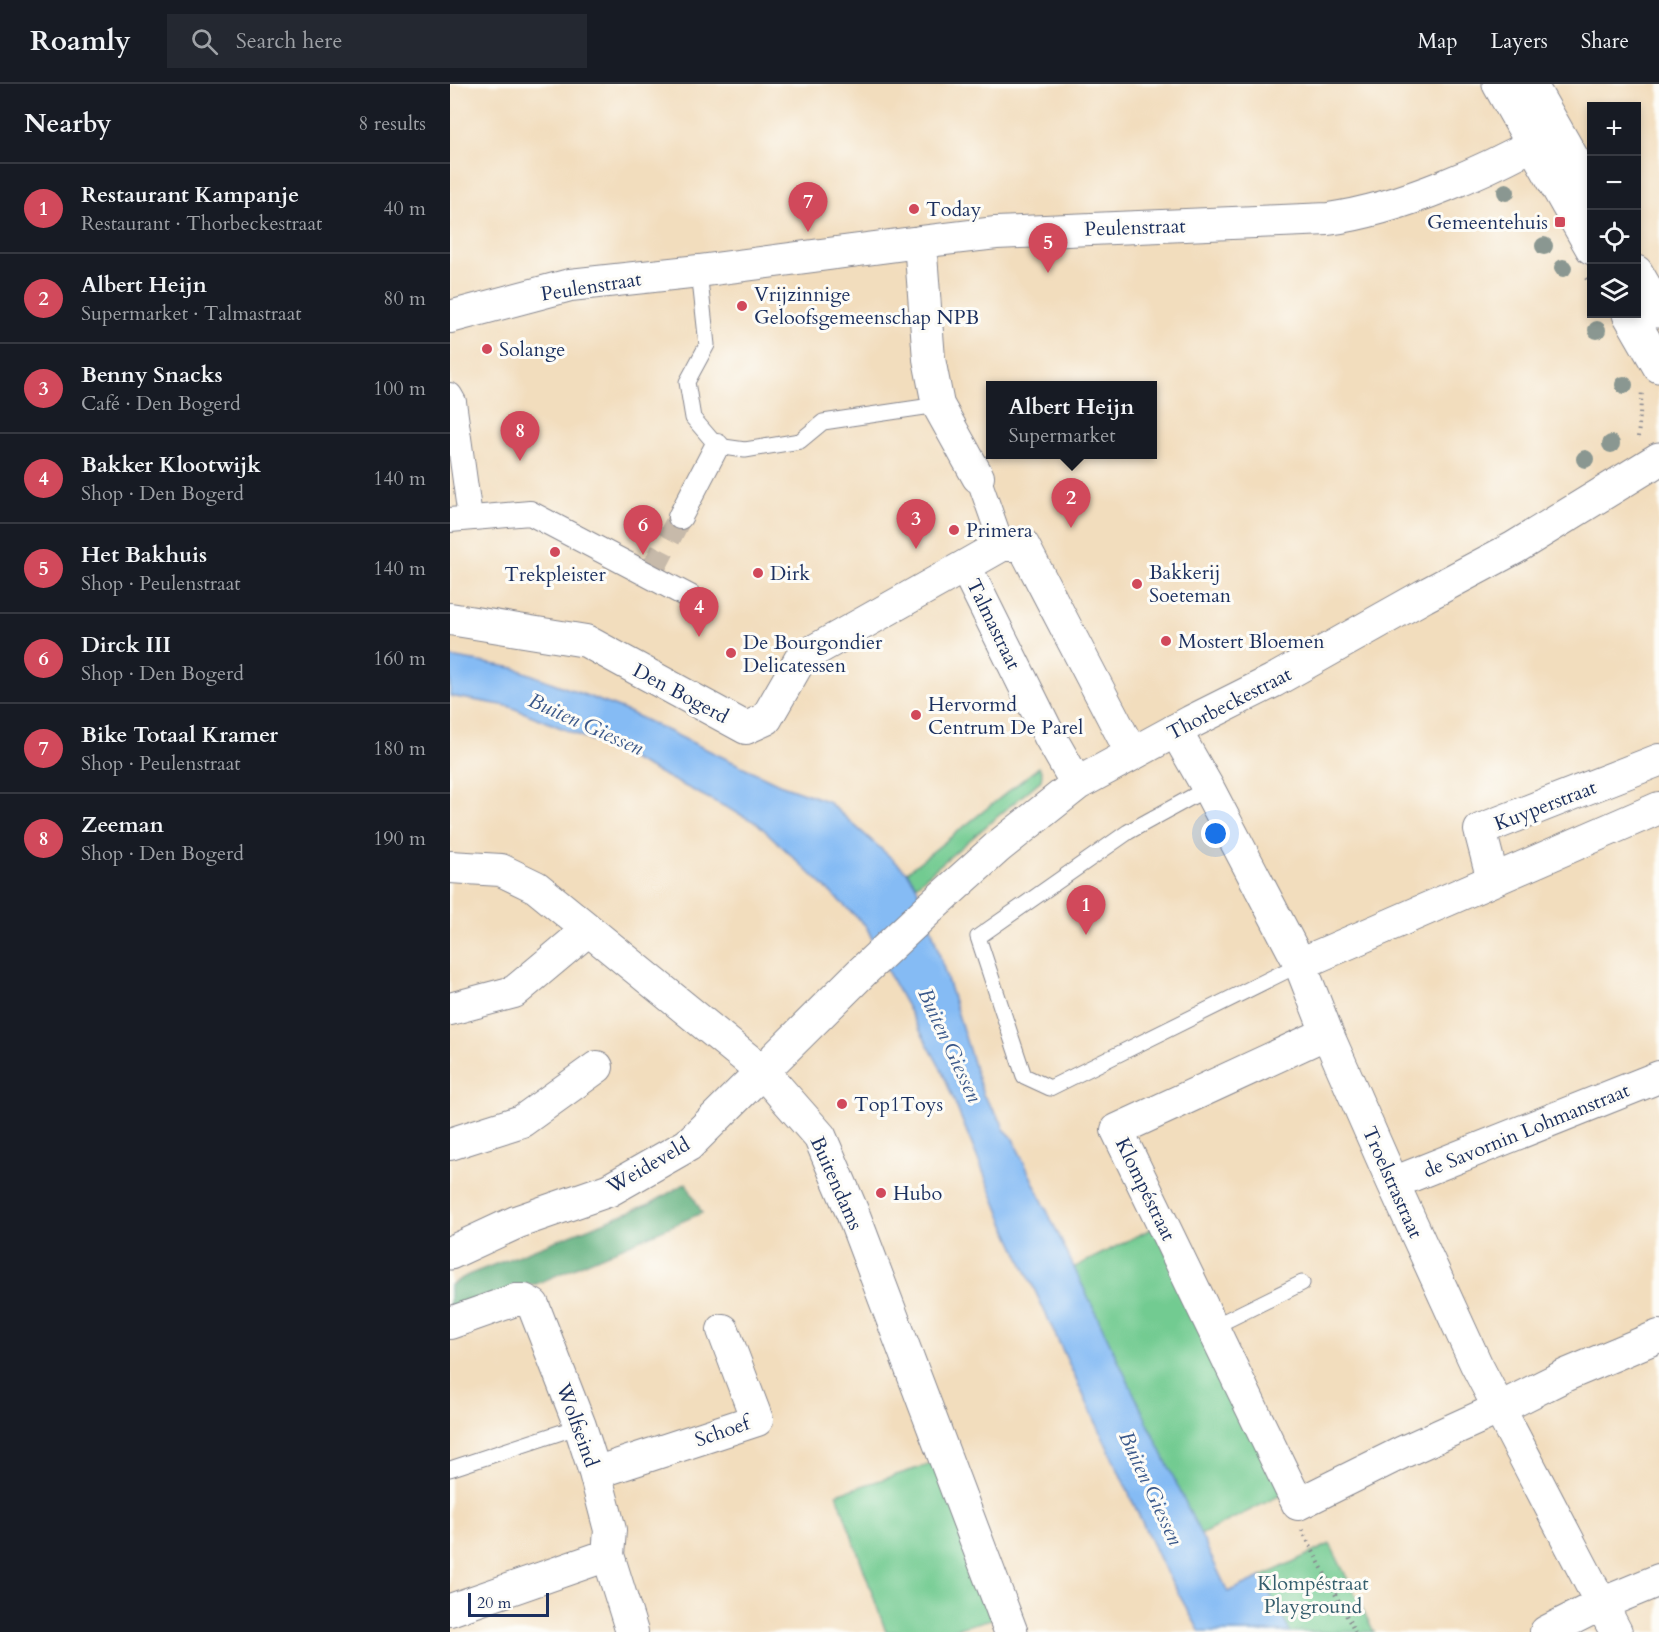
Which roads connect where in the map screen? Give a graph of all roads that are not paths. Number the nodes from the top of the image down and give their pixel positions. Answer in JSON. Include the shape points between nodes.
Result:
{"nodes":[{"id":1,"x":1499,"y":84,"type":"edge"},
{"id":2,"x":1530,"y":84,"type":"edge"},
{"id":3,"x":1544,"y":138,"type":"junction"},
{"id":4,"x":1587,"y":187,"type":"edge"},
{"id":5,"x":1587,"y":237,"type":"edge"},
{"id":6,"x":920,"y":242,"type":"junction"},
{"id":7,"x":699,"y":271,"type":"junction"},
{"id":8,"x":1641,"y":280,"type":"edge"},
{"id":9,"x":1659,"y":311,"type":"edge"},
{"id":10,"x":450,"y":317,"type":"edge"},
{"id":11,"x":1630,"y":318,"type":"edge"},
{"id":12,"x":1651,"y":376,"type":"edge"},
{"id":13,"x":450,"y":395,"type":"edge"},
{"id":14,"x":938,"y":405,"type":"junction"},
{"id":15,"x":717,"y":446,"type":"junction"},
{"id":16,"x":1648,"y":454,"type":"edge"},
{"id":17,"x":978,"y":477,"type":"joint"},
{"id":18,"x":680,"y":518,"type":"tunnel mouth"},
{"id":19,"x":460,"y":519,"type":"edge"},
{"id":20,"x":1002,"y":544,"type":"junction"},
{"id":21,"x":965,"y":566,"type":"junction"},
{"id":22,"x":690,"y":597,"type":"dead end"},
{"id":23,"x":450,"y":619,"type":"edge"},
{"id":24,"x":1175,"y":730,"type":"junction"},
{"id":25,"x":1132,"y":754,"type":"junction"},
{"id":26,"x":1659,"y":760,"type":"edge"},
{"id":27,"x":1077,"y":784,"type":"junction"},
{"id":28,"x":1208,"y":788,"type":"junction"},
{"id":29,"x":1659,"y":808,"type":"edge"},
{"id":30,"x":450,"y":867,"type":"edge"},
{"id":31,"x":1493,"y":880,"type":"junction"},
{"id":32,"x":588,"y":930,"type":"junction"},
{"id":33,"x":1300,"y":964,"type":"junction"},
{"id":34,"x":862,"y":972,"type":"joint"},
{"id":35,"x":450,"y":1010,"type":"edge"},
{"id":36,"x":1327,"y":1033,"type":"junction"},
{"id":37,"x":597,"y":1067,"type":"dead end"},
{"id":38,"x":762,"y":1071,"type":"junction"},
{"id":39,"x":1659,"y":1077,"type":"edge"},
{"id":40,"x":450,"y":1144,"type":"edge"},
{"id":41,"x":1393,"y":1183,"type":"junction"},
{"id":42,"x":450,"y":1253,"type":"edge"},
{"id":43,"x":1302,"y":1283,"type":"dead end"},
{"id":44,"x":450,"y":1323,"type":"edge"},
{"id":45,"x":1214,"y":1327,"type":"junction"},
{"id":46,"x":723,"y":1330,"type":"dead end"},
{"id":47,"x":1659,"y":1336,"type":"edge"},
{"id":48,"x":1498,"y":1409,"type":"junction"},
{"id":49,"x":580,"y":1426,"type":"junction"},
{"id":50,"x":450,"y":1469,"type":"edge"},
{"id":51,"x":596,"y":1473,"type":"junction"},
{"id":52,"x":608,"y":1555,"type":"junction"},
{"id":53,"x":1659,"y":1580,"type":"edge"},
{"id":54,"x":1601,"y":1604,"type":"junction"},
{"id":55,"x":450,"y":1610,"type":"edge"},
{"id":56,"x":632,"y":1632,"type":"edge"},
{"id":57,"x":1011,"y":1632,"type":"edge"},
{"id":58,"x":1546,"y":1632,"type":"edge"},
{"id":59,"x":1616,"y":1632,"type":"edge"}],
"edges":[{"from":1,"to":3,"type":"street"},
{"from":2,"to":3,"type":"street"},
{"from":3,"to":4,"type":"street"},
{"from":3,"to":5,"type":"street"},
{"from":3,"to":6,"type":"street","name":"Peulenstraat","via":[[1439,187],[1359,215],[996,233]]},
{"from":6,"to":7,"type":"street","name":"Peulenstraat"},
{"from":6,"to":14,"type":"street","via":[[929,359]]},
{"from":7,"to":10,"type":"street","name":"Peulenstraat","via":[[570,285]]},
{"from":7,"to":15,"type":"lane","via":[[707,345],[687,382],[693,418]]},
{"from":8,"to":9,"type":"street"},
{"from":11,"to":12,"type":"street"},
{"from":13,"to":19,"type":"street","via":[[454,402]]},
{"from":14,"to":15,"type":"lane","via":[[823,422],[800,441],[745,450]]},
{"from":14,"to":17,"type":"street"},
{"from":15,"to":18,"type":"street"},
{"from":16,"to":24,"type":"street","name":"Thorbeckestraat","via":[[1515,548],[1273,681]]},
{"from":17,"to":20,"type":"street"},
{"from":19,"to":22,"type":"street","via":[[530,513]]},
{"from":20,"to":21,"type":"street","name":"Talmastraat"},
{"from":20,"to":25,"type":"street","via":[[1023,545]]},
{"from":21,"to":23,"type":"street","name":"Den Bogerd","via":[[801,658],[766,719],[746,728],[586,641]]},
{"from":21,"to":27,"type":"street","name":"Talmastraat"},
{"from":24,"to":25,"type":"street","name":"Thorbeckestraat"},
{"from":24,"to":28,"type":"street","name":"Troelstrastraat"},
{"from":25,"to":27,"type":"street","name":"Thorbeckestraat"},
{"from":26,"to":31,"type":"street","name":"Kuyperstraat","via":[[1480,830]]},
{"from":27,"to":34,"type":"street","name":"Thorbeckestraat","via":[[999,846]]},
{"from":28,"to":33,"type":"street","name":"Troelstrastraat"},
{"from":28,"to":33,"type":"lane","via":[[1128,832],[978,937],[1024,1076],[1050,1088]]},
{"from":29,"to":31,"type":"street"},
{"from":30,"to":32,"type":"street","name":"Buitendams","via":[[501,870],[536,886]]},
{"from":31,"to":33,"type":"street"},
{"from":32,"to":35,"type":"street","via":[[514,992]]},
{"from":32,"to":38,"type":"street","name":"Buitendams"},
{"from":33,"to":36,"type":"street","name":"Troelstrastraat"},
{"from":34,"to":38,"type":"street","name":"Weideveld"},
{"from":36,"to":41,"type":"street","name":"Troelstrastraat"},
{"from":36,"to":45,"type":"street","name":"Klompéstraat","via":[[1117,1130]]},
{"from":37,"to":40,"type":"street","via":[[522,1121]]},
{"from":38,"to":42,"type":"street","name":"Weideveld","via":[[688,1145],[609,1190],[517,1222]]},
{"from":38,"to":57,"type":"street","name":"Buitendams","via":[[820,1137]]},
{"from":39,"to":41,"type":"street","name":"de Savornin Lohmanstraat"},
{"from":41,"to":48,"type":"street","name":"Troelstrastraat"},
{"from":43,"to":45,"type":"lane"},
{"from":44,"to":49,"type":"street","name":"Wolfseind","via":[[515,1300],[533,1305]]},
{"from":45,"to":48,"type":"street","name":"Klompéstraat","via":[[1298,1504]]},
{"from":46,"to":51,"type":"street","name":"Schoef","via":[[757,1420]]},
{"from":47,"to":48,"type":"street"},
{"from":48,"to":54,"type":"street","name":"Troelstrastraat"},
{"from":49,"to":50,"type":"lane"},
{"from":49,"to":51,"type":"street","name":"Wolfseind"},
{"from":51,"to":52,"type":"street","name":"Wolfseind","via":[[610,1530]]},
{"from":52,"to":55,"type":"street"},
{"from":52,"to":56,"type":"street","name":"Wolfseind"},
{"from":53,"to":54,"type":"street"},
{"from":54,"to":58,"type":"street"},
{"from":54,"to":59,"type":"street","name":"Troelstrastraat"}]}
